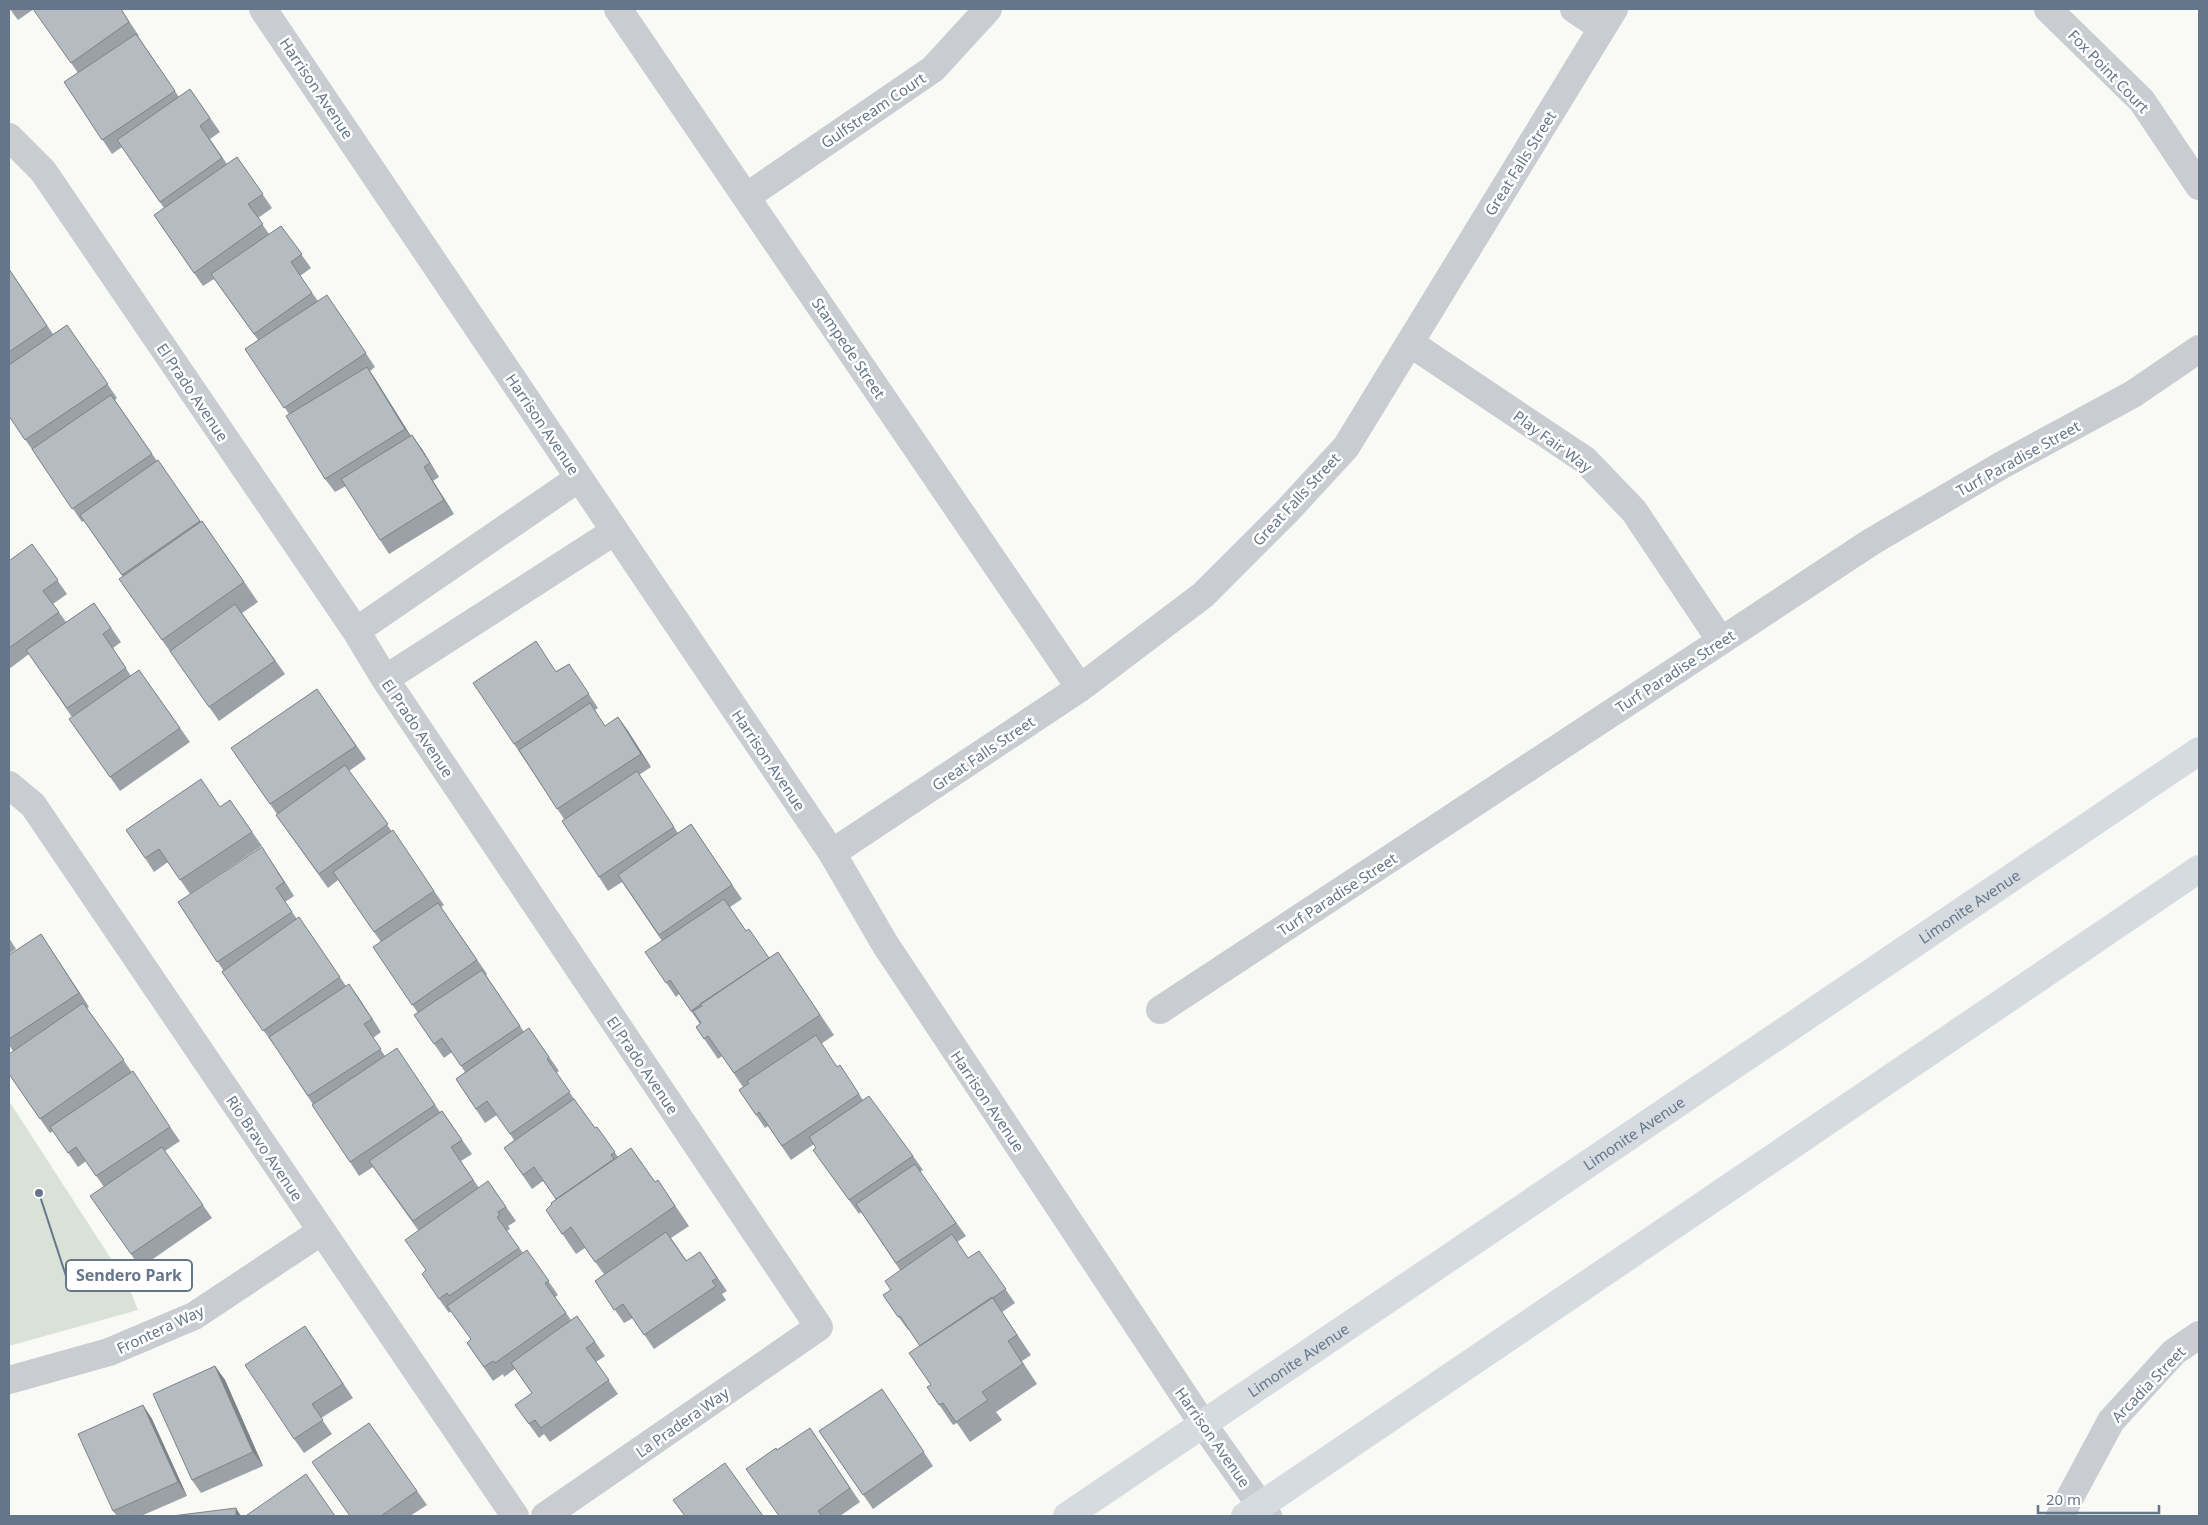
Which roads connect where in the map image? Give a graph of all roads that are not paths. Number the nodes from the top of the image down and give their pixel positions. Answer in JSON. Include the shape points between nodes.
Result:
{"nodes":[{"id":1,"x":263,"y":9,"type":"edge"},
{"id":2,"x":618,"y":9,"type":"edge"},
{"id":3,"x":988,"y":9,"type":"edge"},
{"id":4,"x":1574,"y":9,"type":"edge"},
{"id":5,"x":2048,"y":9,"type":"edge"},
{"id":6,"x":1608,"y":18,"type":"edge"},
{"id":7,"x":9,"y":136,"type":"edge"},
{"id":8,"x":2199,"y":186,"type":"edge"},
{"id":9,"x":746,"y":197,"type":"junction"},
{"id":10,"x":1410,"y":343,"type":"junction"},
{"id":11,"x":2199,"y":349,"type":"edge"},
{"id":12,"x":579,"y":478,"type":"junction"},
{"id":13,"x":615,"y":531,"type":"junction"},
{"id":14,"x":356,"y":631,"type":"junction"},
{"id":15,"x":1721,"y":641,"type":"junction"},
{"id":16,"x":385,"y":679,"type":"junction"},
{"id":17,"x":1080,"y":688,"type":"junction"},
{"id":18,"x":2199,"y":751,"type":"edge"},
{"id":19,"x":9,"y":785,"type":"edge"},
{"id":20,"x":832,"y":853,"type":"junction"},
{"id":21,"x":2199,"y":869,"type":"edge"},
{"id":22,"x":1160,"y":1010,"type":"dead end"},
{"id":23,"x":322,"y":1231,"type":"junction"},
{"id":24,"x":819,"y":1327,"type":"joint"},
{"id":25,"x":2199,"y":1335,"type":"edge"},
{"id":26,"x":9,"y":1380,"type":"edge"},
{"id":27,"x":1202,"y":1424,"type":"junction"},
{"id":28,"x":1258,"y":1513,"type":"edge"},
{"id":29,"x":515,"y":1516,"type":"edge"},
{"id":30,"x":545,"y":1516,"type":"edge"},
{"id":31,"x":1067,"y":1516,"type":"edge"},
{"id":32,"x":2060,"y":1516,"type":"edge"}],
"edges":[{"from":1,"to":12,"type":"street","name":"Harrison Avenue"},
{"from":2,"to":9,"type":"street","name":"Stampede Street"},
{"from":3,"to":9,"type":"street","name":"Gulfstream Court","via":[[934,68]]},
{"from":4,"to":6,"type":"street"},
{"from":5,"to":8,"type":"street","name":"Fox Point Court","via":[[2142,101]]},
{"from":6,"to":10,"type":"street","name":"Great Falls Street"},
{"from":7,"to":14,"type":"street","name":"El Prado Avenue","via":[[43,171]]},
{"from":9,"to":17,"type":"street","name":"Stampede Street"},
{"from":10,"to":15,"type":"street","name":"Play Fair Way","via":[[1585,460],[1634,511]]},
{"from":10,"to":17,"type":"street","name":"Great Falls Street","via":[[1346,447],[1288,510],[1203,595]]},
{"from":11,"to":15,"type":"street","name":"Turf Paradise Street","via":[[2133,394],[2002,465],[1871,542]]},
{"from":12,"to":13,"type":"street","name":"Harrison Avenue"},
{"from":12,"to":14,"type":"street"},
{"from":13,"to":16,"type":"street"},
{"from":13,"to":20,"type":"street","name":"Harrison Avenue"},
{"from":14,"to":16,"type":"street","name":"El Prado Avenue"},
{"from":15,"to":22,"type":"street","name":"Turf Paradise Street"},
{"from":16,"to":24,"type":"street","name":"El Prado Avenue"},
{"from":17,"to":20,"type":"street","name":"Great Falls Street"},
{"from":18,"to":27,"type":"main road","name":"Limonite Avenue"},
{"from":19,"to":23,"type":"street","name":"Rio Bravo Avenue","via":[[33,805]]},
{"from":20,"to":27,"type":"street","name":"Harrison Avenue","via":[[885,944]]},
{"from":21,"to":28,"type":"main road"},
{"from":23,"to":26,"type":"street","name":"Frontera Way","via":[[194,1316],[109,1352]]},
{"from":23,"to":29,"type":"street","name":"Rio Bravo Avenue"},
{"from":24,"to":30,"type":"street","name":"La Pradera Way"},
{"from":25,"to":32,"type":"street","name":"Arcadia Street","via":[[2174,1352],[2111,1421]]},
{"from":27,"to":28,"type":"street","name":"Harrison Avenue"},
{"from":27,"to":31,"type":"main road","name":"Limonite Avenue"}]}
